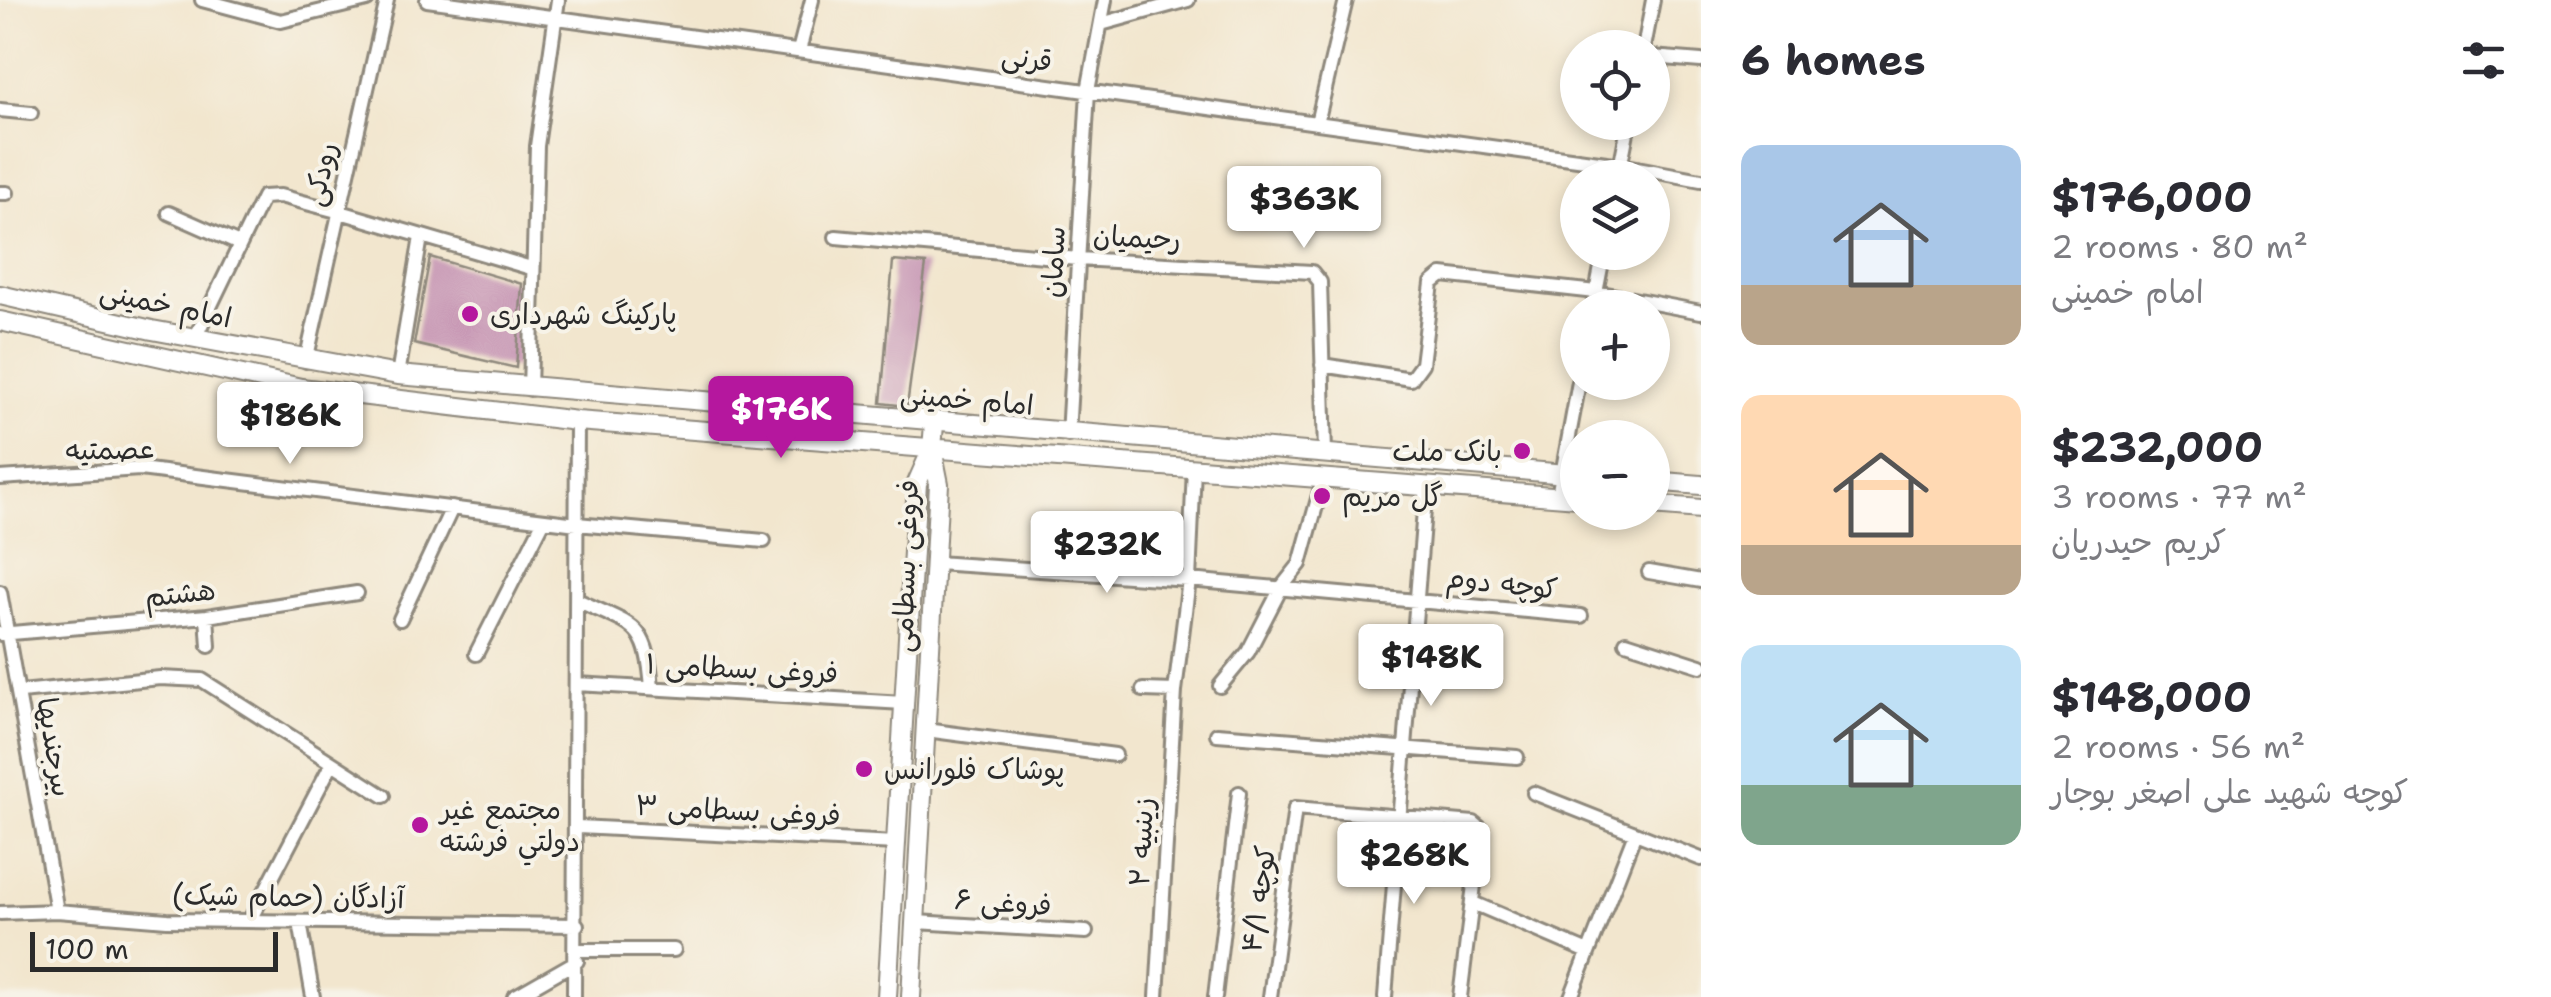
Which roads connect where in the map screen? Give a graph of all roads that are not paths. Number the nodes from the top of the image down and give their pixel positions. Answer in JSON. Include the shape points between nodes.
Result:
{"nodes":[{"id":1,"x":202,"y":0,"type":"edge"},
{"id":2,"x":367,"y":0,"type":"edge"},
{"id":3,"x":387,"y":0,"type":"edge"},
{"id":4,"x":427,"y":0,"type":"edge"},
{"id":5,"x":558,"y":0,"type":"edge"},
{"id":6,"x":812,"y":0,"type":"edge"},
{"id":7,"x":1105,"y":0,"type":"edge"},
{"id":8,"x":1188,"y":0,"type":"edge"},
{"id":9,"x":1346,"y":0,"type":"edge"},
{"id":10,"x":1653,"y":0,"type":"edge"},
{"id":11,"x":555,"y":18,"type":"junction"},
{"id":12,"x":1101,"y":24,"type":"junction"},
{"id":13,"x":1647,"y":30,"type":"edge"},
{"id":14,"x":799,"y":51,"type":"junction"},
{"id":15,"x":1670,"y":59,"type":"edge"},
{"id":16,"x":1701,"y":61,"type":"edge"},
{"id":17,"x":1088,"y":91,"type":"junction"},
{"id":18,"x":0,"y":110,"type":"edge"},
{"id":19,"x":31,"y":112,"type":"dead end"},
{"id":20,"x":1317,"y":123,"type":"junction"},
{"id":21,"x":1560,"y":161,"type":"edge"},
{"id":22,"x":1670,"y":177,"type":"edge"},
{"id":23,"x":1701,"y":180,"type":"edge"},
{"id":24,"x":337,"y":211,"type":"junction"},
{"id":25,"x":169,"y":214,"type":"dead end"},
{"id":26,"x":421,"y":237,"type":"junction"},
{"id":27,"x":836,"y":237,"type":"dead end"},
{"id":28,"x":237,"y":242,"type":"junction"},
{"id":29,"x":1078,"y":259,"type":"junction"},
{"id":30,"x":531,"y":268,"type":"junction"},
{"id":31,"x":1578,"y":290,"type":"edge"},
{"id":32,"x":0,"y":295,"type":"edge"},
{"id":33,"x":1670,"y":306,"type":"edge"},
{"id":34,"x":1701,"y":312,"type":"edge"},
{"id":35,"x":0,"y":321,"type":"edge"},
{"id":36,"x":194,"y":338,"type":"junction"},
{"id":37,"x":306,"y":361,"type":"junction"},
{"id":38,"x":1322,"y":365,"type":"junction"},
{"id":39,"x":398,"y":375,"type":"junction"},
{"id":40,"x":530,"y":390,"type":"junction"},
{"id":41,"x":577,"y":421,"type":"junction"},
{"id":42,"x":934,"y":424,"type":"junction"},
{"id":43,"x":1068,"y":435,"type":"junction"},
{"id":44,"x":932,"y":449,"type":"junction"},
{"id":45,"x":1324,"y":453,"type":"junction"},
{"id":46,"x":1194,"y":468,"type":"junction"},
{"id":47,"x":1560,"y":473,"type":"edge"},
{"id":48,"x":1324,"y":477,"type":"junction"},
{"id":49,"x":0,"y":478,"type":"edge"},
{"id":50,"x":1670,"y":482,"type":"edge"},
{"id":51,"x":1701,"y":484,"type":"edge"},
{"id":52,"x":1426,"y":485,"type":"junction"},
{"id":53,"x":1560,"y":492,"type":"edge"},
{"id":54,"x":1558,"y":496,"type":"joint"},
{"id":55,"x":1670,"y":506,"type":"edge"},
{"id":56,"x":452,"y":508,"type":"junction"},
{"id":57,"x":1701,"y":509,"type":"edge"},
{"id":58,"x":544,"y":520,"type":"junction"},
{"id":59,"x":577,"y":524,"type":"junction"},
{"id":60,"x":764,"y":541,"type":"dead end"},
{"id":61,"x":936,"y":563,"type":"junction"},
{"id":62,"x":1649,"y":572,"type":"dead end"},
{"id":63,"x":1189,"y":580,"type":"junction"},
{"id":64,"x":1701,"y":581,"type":"edge"},
{"id":65,"x":1281,"y":588,"type":"junction"},
{"id":66,"x":0,"y":592,"type":"edge"},
{"id":67,"x":356,"y":593,"type":"dead end"},
{"id":68,"x":577,"y":600,"type":"junction"},
{"id":69,"x":1419,"y":600,"type":"junction"},
{"id":70,"x":207,"y":616,"type":"junction"},
{"id":71,"x":1581,"y":616,"type":"dead end"},
{"id":72,"x":400,"y":619,"type":"dead end"},
{"id":73,"x":4,"y":634,"type":"edge"},
{"id":74,"x":1626,"y":642,"type":"dead end"},
{"id":75,"x":209,"y":646,"type":"dead end"},
{"id":76,"x":476,"y":654,"type":"dead end"},
{"id":77,"x":1701,"y":666,"type":"edge"},
{"id":78,"x":577,"y":684,"type":"junction"},
{"id":79,"x":1220,"y":686,"type":"dead end"},
{"id":80,"x":652,"y":688,"type":"junction"},
{"id":81,"x":1143,"y":690,"type":"dead end"},
{"id":82,"x":1175,"y":691,"type":"junction"},
{"id":83,"x":21,"y":692,"type":"junction"},
{"id":84,"x":904,"y":703,"type":"junction"},
{"id":85,"x":926,"y":730,"type":"junction"},
{"id":86,"x":1217,"y":734,"type":"dead end"},
{"id":87,"x":1406,"y":748,"type":"junction"},
{"id":88,"x":1115,"y":755,"type":"dead end"},
{"id":89,"x":1518,"y":757,"type":"dead end"},
{"id":90,"x":332,"y":765,"type":"junction"},
{"id":91,"x":1239,"y":793,"type":"dead end"},
{"id":92,"x":1534,"y":793,"type":"dead end"},
{"id":93,"x":384,"y":796,"type":"dead end"},
{"id":94,"x":1400,"y":814,"type":"junction"},
{"id":95,"x":578,"y":827,"type":"junction"},
{"id":96,"x":1636,"y":833,"type":"junction"},
{"id":97,"x":896,"y":843,"type":"junction"},
{"id":98,"x":1701,"y":859,"type":"edge"},
{"id":99,"x":1472,"y":904,"type":"junction"},
{"id":100,"x":0,"y":912,"type":"edge"},
{"id":101,"x":56,"y":912,"type":"junction"},
{"id":102,"x":250,"y":920,"type":"junction"},
{"id":103,"x":300,"y":922,"type":"junction"},
{"id":104,"x":916,"y":922,"type":"junction"},
{"id":105,"x":576,"y":925,"type":"junction"},
{"id":106,"x":1086,"y":932,"type":"dead end"},
{"id":107,"x":674,"y":950,"type":"dead end"},
{"id":108,"x":1588,"y":952,"type":"junction"},
{"id":109,"x":577,"y":955,"type":"junction"},
{"id":110,"x":313,"y":997,"type":"edge"},
{"id":111,"x":514,"y":997,"type":"edge"},
{"id":112,"x":574,"y":997,"type":"edge"},
{"id":113,"x":887,"y":997,"type":"edge"},
{"id":114,"x":911,"y":997,"type":"edge"},
{"id":115,"x":1158,"y":997,"type":"edge"},
{"id":116,"x":1215,"y":997,"type":"edge"},
{"id":117,"x":1270,"y":997,"type":"edge"},
{"id":118,"x":1384,"y":997,"type":"edge"},
{"id":119,"x":1460,"y":997,"type":"edge"},
{"id":120,"x":1570,"y":997,"type":"edge"}],
"edges":[{"from":1,"to":2,"type":"street","via":[[281,22]]},
{"from":3,"to":24,"type":"street","name":"رودکی"},
{"from":4,"to":11,"type":"street","name":"قرنی"},
{"from":5,"to":11,"type":"street"},
{"from":6,"to":14,"type":"street"},
{"from":7,"to":12,"type":"street","name":"سامان"},
{"from":8,"to":12,"type":"street"},
{"from":9,"to":20,"type":"street"},
{"from":10,"to":13,"type":"street"},
{"from":11,"to":14,"type":"street","name":"قرنی"},
{"from":11,"to":30,"type":"street","via":[[537,146]]},
{"from":12,"to":17,"type":"street","name":"سامان"},
{"from":14,"to":17,"type":"street","name":"قرنی"},
{"from":15,"to":16,"type":"street"},
{"from":17,"to":20,"type":"street","name":"قرنی"},
{"from":17,"to":29,"type":"street","name":"سامان"},
{"from":18,"to":19,"type":"street"},
{"from":20,"to":21,"type":"street","name":"قرنی"},
{"from":22,"to":23,"type":"street","name":"قرنی"},
{"from":24,"to":26,"type":"street"},
{"from":24,"to":28,"type":"street","via":[[263,198]]},
{"from":24,"to":37,"type":"street","name":"رودکی"},
{"from":25,"to":28,"type":"street"},
{"from":26,"to":30,"type":"street"},
{"from":26,"to":39,"type":"street"},
{"from":27,"to":29,"type":"street","name":"رحیمیان"},
{"from":28,"to":36,"type":"street"},
{"from":29,"to":38,"type":"street","name":"رحیمیان","via":[[1312,272],[1320,282]]},
{"from":29,"to":43,"type":"street","name":"سامان"},
{"from":30,"to":40,"type":"street"},
{"from":31,"to":38,"type":"street","via":[[1442,275],[1432,283],[1422,364],[1411,379]]},
{"from":32,"to":36,"type":"main road","name":"امام خمینی"},
{"from":33,"to":34,"type":"street"},
{"from":35,"to":41,"type":"main road","name":"امام خمینی","via":[[301,388]]},
{"from":36,"to":37,"type":"main road","name":"امام خمینی"},
{"from":37,"to":39,"type":"main road","name":"امام خمینی"},
{"from":38,"to":45,"type":"street","name":"رحیمیان"},
{"from":39,"to":40,"type":"main road","name":"امام خمینی"},
{"from":40,"to":42,"type":"main road","name":"امام خمینی"},
{"from":41,"to":44,"type":"main road","name":"امام خمینی"},
{"from":41,"to":59,"type":"street"},
{"from":42,"to":43,"type":"main road","name":"امام خمینی"},
{"from":42,"to":44,"type":"main road"},
{"from":43,"to":45,"type":"main road","name":"امام خمینی"},
{"from":44,"to":46,"type":"main road","name":"امام خمینی"},
{"from":44,"to":61,"type":"main road","name":"فروغی بسطامی","via":[[940,484]]},
{"from":44,"to":84,"type":"main road","name":"فروغی بسطامی","via":[[917,483]]},
{"from":45,"to":47,"type":"main road","name":"امام خمینی"},
{"from":46,"to":48,"type":"main road","name":"امام خمینی"},
{"from":46,"to":63,"type":"street","name":"زینبیه ۲"},
{"from":48,"to":52,"type":"main road","name":"امام خمینی"},
{"from":48,"to":65,"type":"street","via":[[1300,564]]},
{"from":49,"to":56,"type":"street","name":"عصمتیه","via":[[140,470]]},
{"from":50,"to":51,"type":"main road"},
{"from":52,"to":54,"type":"main road","name":"امام خمینی"},
{"from":52,"to":69,"type":"street"},
{"from":53,"to":54,"type":"street"},
{"from":55,"to":57,"type":"main road"},
{"from":56,"to":58,"type":"street","name":"عصمتیه"},
{"from":56,"to":72,"type":"street"},
{"from":58,"to":59,"type":"street","name":"عصمتیه"},
{"from":58,"to":76,"type":"street"},
{"from":59,"to":60,"type":"street","name":"عصمتیه"},
{"from":59,"to":68,"type":"street"},
{"from":61,"to":63,"type":"street","name":"کوچه دوم"},
{"from":61,"to":85,"type":"main road","name":"فروغی بسطامی"},
{"from":62,"to":64,"type":"street"},
{"from":63,"to":65,"type":"street","name":"کوچه دوم"},
{"from":63,"to":82,"type":"street","name":"زینبیه ۲"},
{"from":65,"to":69,"type":"street","name":"کوچه دوم"},
{"from":65,"to":79,"type":"street","via":[[1248,652]]},
{"from":66,"to":73,"type":"street","name":"بیرجندیها"},
{"from":67,"to":70,"type":"street","name":"هشتم"},
{"from":68,"to":78,"type":"street"},
{"from":68,"to":80,"type":"street","via":[[632,626],[649,645]]},
{"from":69,"to":71,"type":"street","name":"کوچه دوم"},
{"from":69,"to":87,"type":"street"},
{"from":70,"to":73,"type":"street","name":"هشتم"},
{"from":70,"to":75,"type":"street"},
{"from":73,"to":83,"type":"street","name":"بیرجندیها"},
{"from":74,"to":77,"type":"street"},
{"from":78,"to":80,"type":"street","name":"فروغی بسطامی ۱"},
{"from":78,"to":95,"type":"street"},
{"from":80,"to":84,"type":"street","name":"فروغی بسطامی ۱"},
{"from":81,"to":82,"type":"street"},
{"from":82,"to":115,"type":"street","name":"زینبیه ۲"},
{"from":83,"to":90,"type":"street","via":[[202,680]]},
{"from":83,"to":101,"type":"street","name":"بیرجندیها"},
{"from":84,"to":97,"type":"main road","name":"فروغی بسطامی"},
{"from":85,"to":88,"type":"street"},
{"from":85,"to":104,"type":"main road","name":"فروغی بسطامی"},
{"from":86,"to":87,"type":"street"},
{"from":87,"to":89,"type":"street"},
{"from":87,"to":94,"type":"street"},
{"from":90,"to":93,"type":"street"},
{"from":90,"to":102,"type":"street"},
{"from":91,"to":116,"type":"street"},
{"from":92,"to":96,"type":"street"},
{"from":94,"to":99,"type":"street","via":[[1480,828]]},
{"from":94,"to":117,"type":"street","name":"کوچه ۴/۱","via":[[1296,808]]},
{"from":94,"to":118,"type":"street"},
{"from":95,"to":97,"type":"street","name":"فروغی بسطامی ۳"},
{"from":95,"to":105,"type":"street"},
{"from":96,"to":98,"type":"street"},
{"from":96,"to":108,"type":"street"},
{"from":97,"to":113,"type":"main road","name":"فروغی بسطامی"},
{"from":99,"to":108,"type":"street"},
{"from":99,"to":119,"type":"street"},
{"from":100,"to":101,"type":"street","name":"آزادگان (حمام شیک)"},
{"from":101,"to":102,"type":"street","name":"آزادگان (حمام شیک)"},
{"from":102,"to":103,"type":"street","name":"آزادگان (حمام شیک)"},
{"from":103,"to":105,"type":"street","name":"آزادگان (حمام شیک)"},
{"from":103,"to":110,"type":"street"},
{"from":104,"to":106,"type":"street","name":"فروغی ۶"},
{"from":104,"to":114,"type":"main road","name":"فروغی بسطامی"},
{"from":105,"to":109,"type":"street"},
{"from":107,"to":109,"type":"street"},
{"from":108,"to":120,"type":"street"},
{"from":109,"to":111,"type":"street"},
{"from":109,"to":112,"type":"street"}]}
